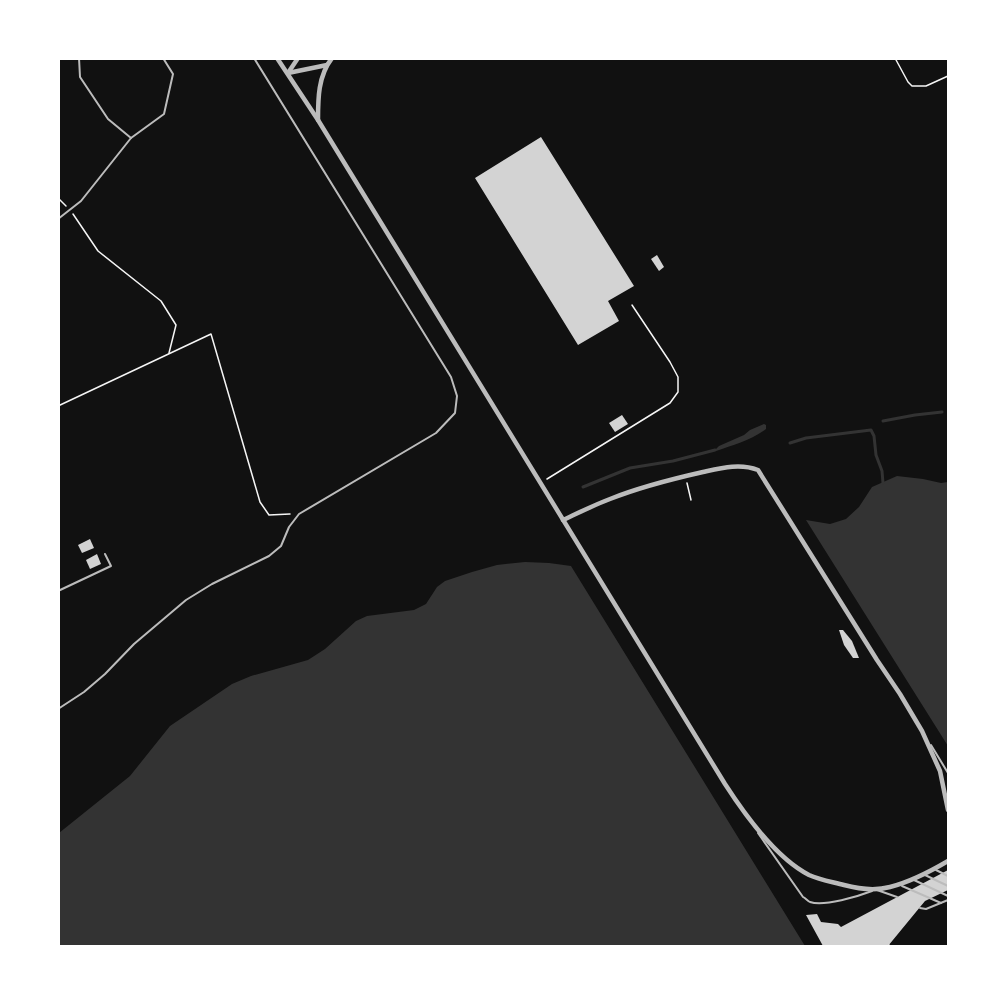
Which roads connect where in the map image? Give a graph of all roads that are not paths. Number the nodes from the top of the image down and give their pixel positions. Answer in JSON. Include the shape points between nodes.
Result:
{"nodes":[{"id":1,"x":79,"y":58,"type":"edge"},
{"id":2,"x":163,"y":58,"type":"edge"},
{"id":3,"x":254,"y":58,"type":"edge"},
{"id":4,"x":278,"y":58,"type":"edge"},
{"id":5,"x":298,"y":58,"type":"edge"},
{"id":6,"x":332,"y":58,"type":"edge"},
{"id":7,"x":327,"y":65,"type":"junction"},
{"id":8,"x":288,"y":73,"type":"junction"},
{"id":9,"x":318,"y":120,"type":"junction"},
{"id":10,"x":131,"y":138,"type":"junction"},
{"id":11,"x":58,"y":219,"type":"edge"},
{"id":12,"x":563,"y":520,"type":"junction"},
{"id":13,"x":105,"y":554,"type":"dead end"},
{"id":14,"x":58,"y":591,"type":"edge"},
{"id":15,"x":58,"y":709,"type":"edge"},
{"id":16,"x":922,"y":731,"type":"junction"},
{"id":17,"x":948,"y":773,"type":"edge"},
{"id":18,"x":741,"y":809,"type":"junction"},
{"id":19,"x":948,"y":810,"type":"edge"},
{"id":20,"x":947,"y":863,"type":"edge"},
{"id":21,"x":933,"y":869,"type":"junction"},
{"id":22,"x":922,"y":874,"type":"junction"},
{"id":23,"x":948,"y":876,"type":"edge"},
{"id":24,"x":911,"y":879,"type":"junction"},
{"id":25,"x":899,"y":884,"type":"junction"},
{"id":26,"x":948,"y":886,"type":"edge"},
{"id":27,"x":874,"y":890,"type":"junction"},
{"id":28,"x":897,"y":897,"type":"dead end"},
{"id":29,"x":948,"y":898,"type":"edge"},
{"id":30,"x":941,"y":903,"type":"junction"},
{"id":31,"x":920,"y":908,"type":"dead end"}],
"edges":[{"from":1,"to":10,"type":"lane","via":[[80,77],[108,119]]},
{"from":2,"to":10,"type":"lane","via":[[173,74],[165,114]]},
{"from":3,"to":15,"type":"lane","via":[[451,377],[457,396],[455,413],[436,433],[299,514],[281,546],[269,556],[186,600],[84,692]]},
{"from":4,"to":8,"type":"street"},
{"from":5,"to":8,"type":"street"},
{"from":6,"to":7,"type":"street"},
{"from":7,"to":8,"type":"street"},
{"from":7,"to":9,"type":"street","via":[[319,90]]},
{"from":8,"to":9,"type":"street"},
{"from":9,"to":12,"type":"street"},
{"from":10,"to":11,"type":"lane","via":[[81,201]]},
{"from":12,"to":16,"type":"street","via":[[610,499],[685,476],[738,466],[758,470]]},
{"from":12,"to":18,"type":"street"},
{"from":13,"to":14,"type":"lane","via":[[111,566]]},
{"from":16,"to":17,"type":"lane"},
{"from":16,"to":19,"type":"street","via":[[939,771]]},
{"from":18,"to":27,"type":"street","via":[[778,851],[808,874]]},
{"from":18,"to":27,"type":"lane","via":[[810,902],[822,903]]},
{"from":20,"to":21,"type":"street"},
{"from":21,"to":22,"type":"street"},
{"from":21,"to":23,"type":"lane"},
{"from":22,"to":24,"type":"street"},
{"from":22,"to":26,"type":"lane"},
{"from":24,"to":25,"type":"street"},
{"from":24,"to":29,"type":"lane"},
{"from":25,"to":27,"type":"street"},
{"from":25,"to":30,"type":"lane"},
{"from":27,"to":28,"type":"lane"},
{"from":29,"to":30,"type":"lane"},
{"from":30,"to":31,"type":"lane"}]}
